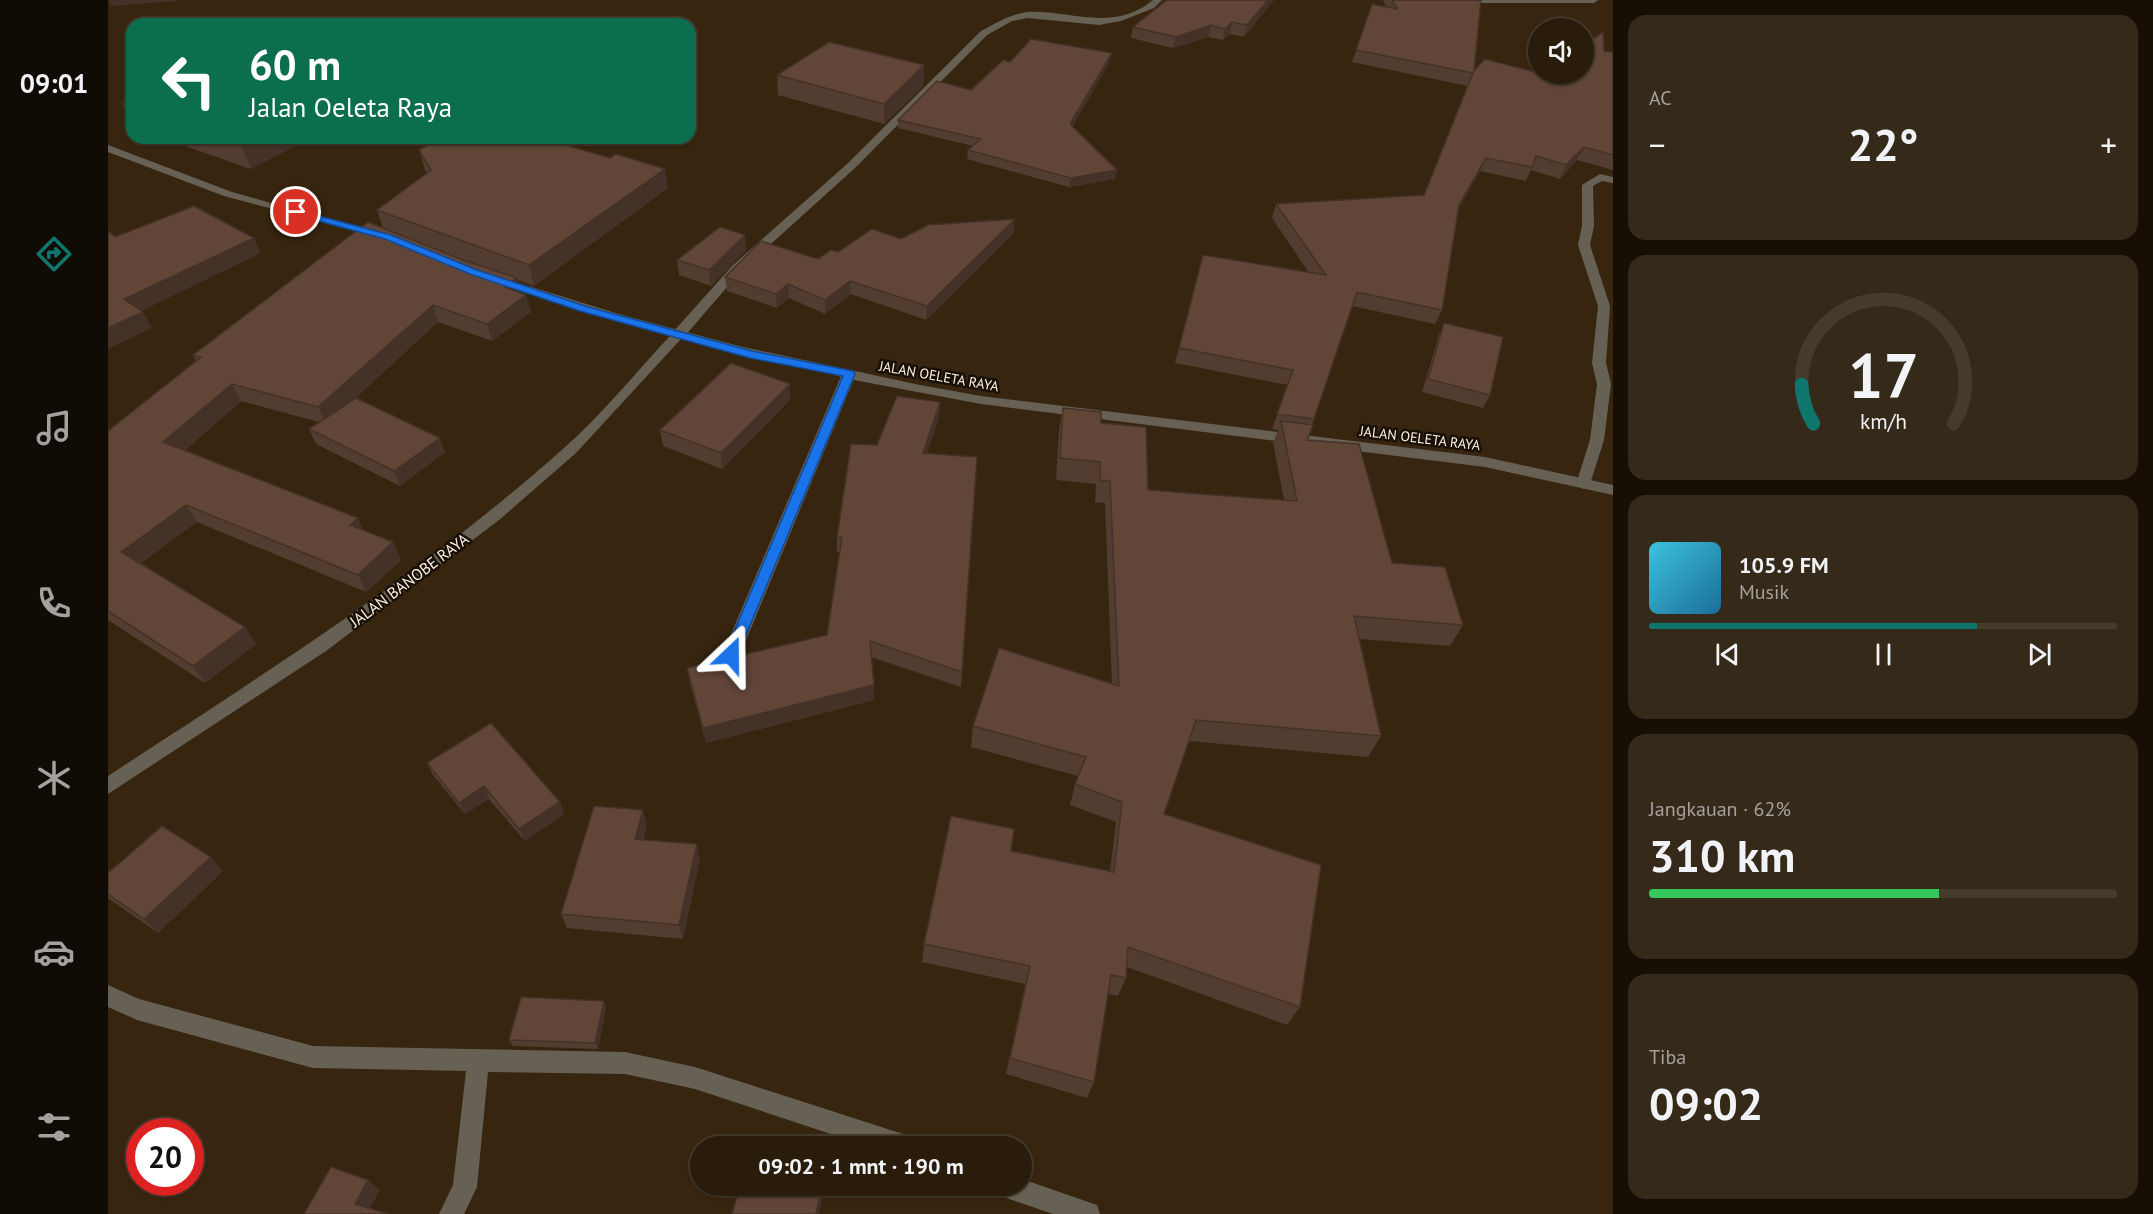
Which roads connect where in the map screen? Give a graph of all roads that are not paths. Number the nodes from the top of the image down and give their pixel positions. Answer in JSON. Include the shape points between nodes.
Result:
{"nodes":[{"id":1,"x":1158,"y":0,"type":"edge"},
{"id":2,"x":1594,"y":0,"type":"edge"},
{"id":3,"x":1459,"y":3,"type":"edge"},
{"id":4,"x":108,"y":148,"type":"edge"},
{"id":5,"x":1613,"y":180,"type":"edge"},
{"id":6,"x":399,"y":241,"type":"edge"},
{"id":7,"x":484,"y":276,"type":"edge"},
{"id":8,"x":678,"y":335,"type":"junction"},
{"id":9,"x":849,"y":374,"type":"junction"},
{"id":10,"x":1583,"y":484,"type":"junction"},
{"id":11,"x":1613,"y":490,"type":"edge"},
{"id":12,"x":731,"y":655,"type":"edge"},
{"id":13,"x":108,"y":786,"type":"edge"},
{"id":14,"x":108,"y":996,"type":"edge"},
{"id":15,"x":478,"y":1061,"type":"junction"},
{"id":16,"x":872,"y":1136,"type":"edge"},
{"id":17,"x":1032,"y":1195,"type":"edge"},
{"id":18,"x":452,"y":1214,"type":"edge"},
{"id":19,"x":1088,"y":1214,"type":"edge"}],
"edges":[{"from":1,"to":8,"type":"street","name":"JALAN BANOBE RAYA","via":[[1121,18],[1099,22],[1028,15],[1009,19],[984,33],[852,166],[737,268]]},
{"from":2,"to":3,"type":"street"},
{"from":4,"to":6,"type":"street","via":[[228,194]]},
{"from":5,"to":10,"type":"street","via":[[1600,177],[1587,185],[1588,226],[1584,245],[1604,306],[1599,363],[1604,384],[1597,440]]},
{"from":7,"to":8,"type":"street","name":"JALAN OELETA RAYA"},
{"from":8,"to":9,"type":"street","name":"JALAN OELETA RAYA"},
{"from":8,"to":13,"type":"street","name":"JALAN BANOBE RAYA","via":[[571,450],[494,516],[320,646]]},
{"from":9,"to":10,"type":"street","name":"JALAN OELETA RAYA","via":[[981,400],[1485,462]]},
{"from":9,"to":12,"type":"street"},
{"from":10,"to":11,"type":"street","name":"JALAN OELETA RAYA"},
{"from":14,"to":15,"type":"street","via":[[137,1009],[313,1057]]},
{"from":15,"to":16,"type":"street","via":[[625,1063],[695,1078]]},
{"from":15,"to":18,"type":"street","via":[[465,1187]]},
{"from":17,"to":19,"type":"street"}]}
